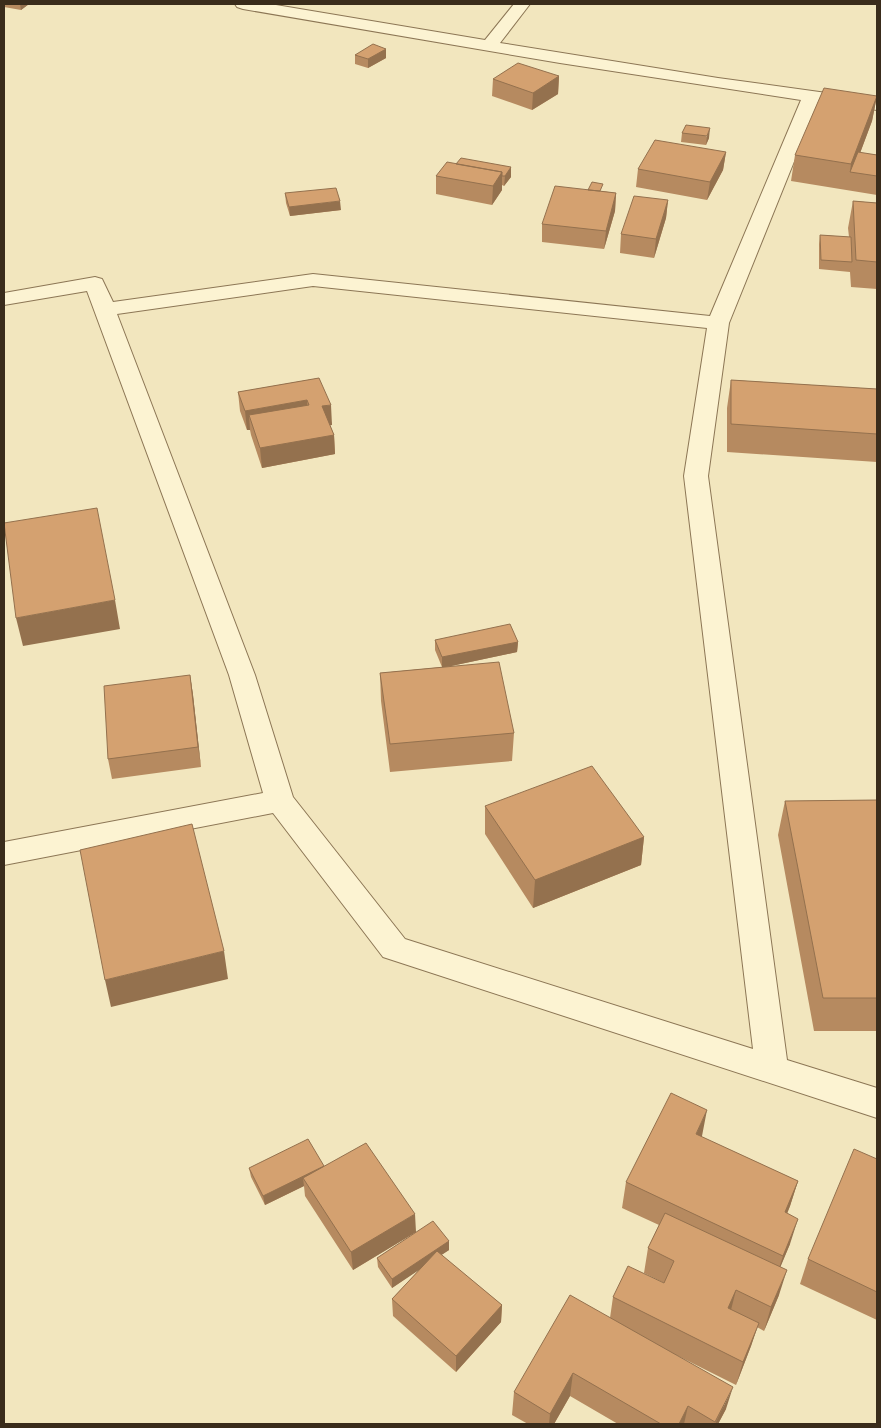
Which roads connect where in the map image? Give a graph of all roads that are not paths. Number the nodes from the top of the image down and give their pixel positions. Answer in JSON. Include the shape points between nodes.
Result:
{"nodes":[{"id":1,"x":242,"y":4,"type":"edge"},
{"id":2,"x":522,"y":4,"type":"edge"},
{"id":3,"x":488,"y":46,"type":"junction"},
{"id":4,"x":811,"y":96,"type":"junction"},
{"id":5,"x":877,"y":105,"type":"edge"},
{"id":6,"x":4,"y":299,"type":"edge"},
{"id":7,"x":104,"y":310,"type":"junction"},
{"id":8,"x":718,"y":323,"type":"junction"},
{"id":9,"x":280,"y":801,"type":"junction"},
{"id":10,"x":4,"y":854,"type":"edge"},
{"id":11,"x":772,"y":1068,"type":"junction"},
{"id":12,"x":877,"y":1103,"type":"edge"}],
"edges":[{"from":1,"to":3,"type":"street"},
{"from":2,"to":3,"type":"street"},
{"from":3,"to":4,"type":"street"},
{"from":4,"to":5,"type":"street"},
{"from":4,"to":8,"type":"street"},
{"from":6,"to":7,"type":"street","via":[[95,283]]},
{"from":7,"to":8,"type":"street","via":[[313,280]]},
{"from":7,"to":9,"type":"street","via":[[242,675]]},
{"from":8,"to":11,"type":"street","via":[[696,476]]},
{"from":9,"to":10,"type":"street"},
{"from":9,"to":11,"type":"street","via":[[394,948]]},
{"from":11,"to":12,"type":"street"}]}
